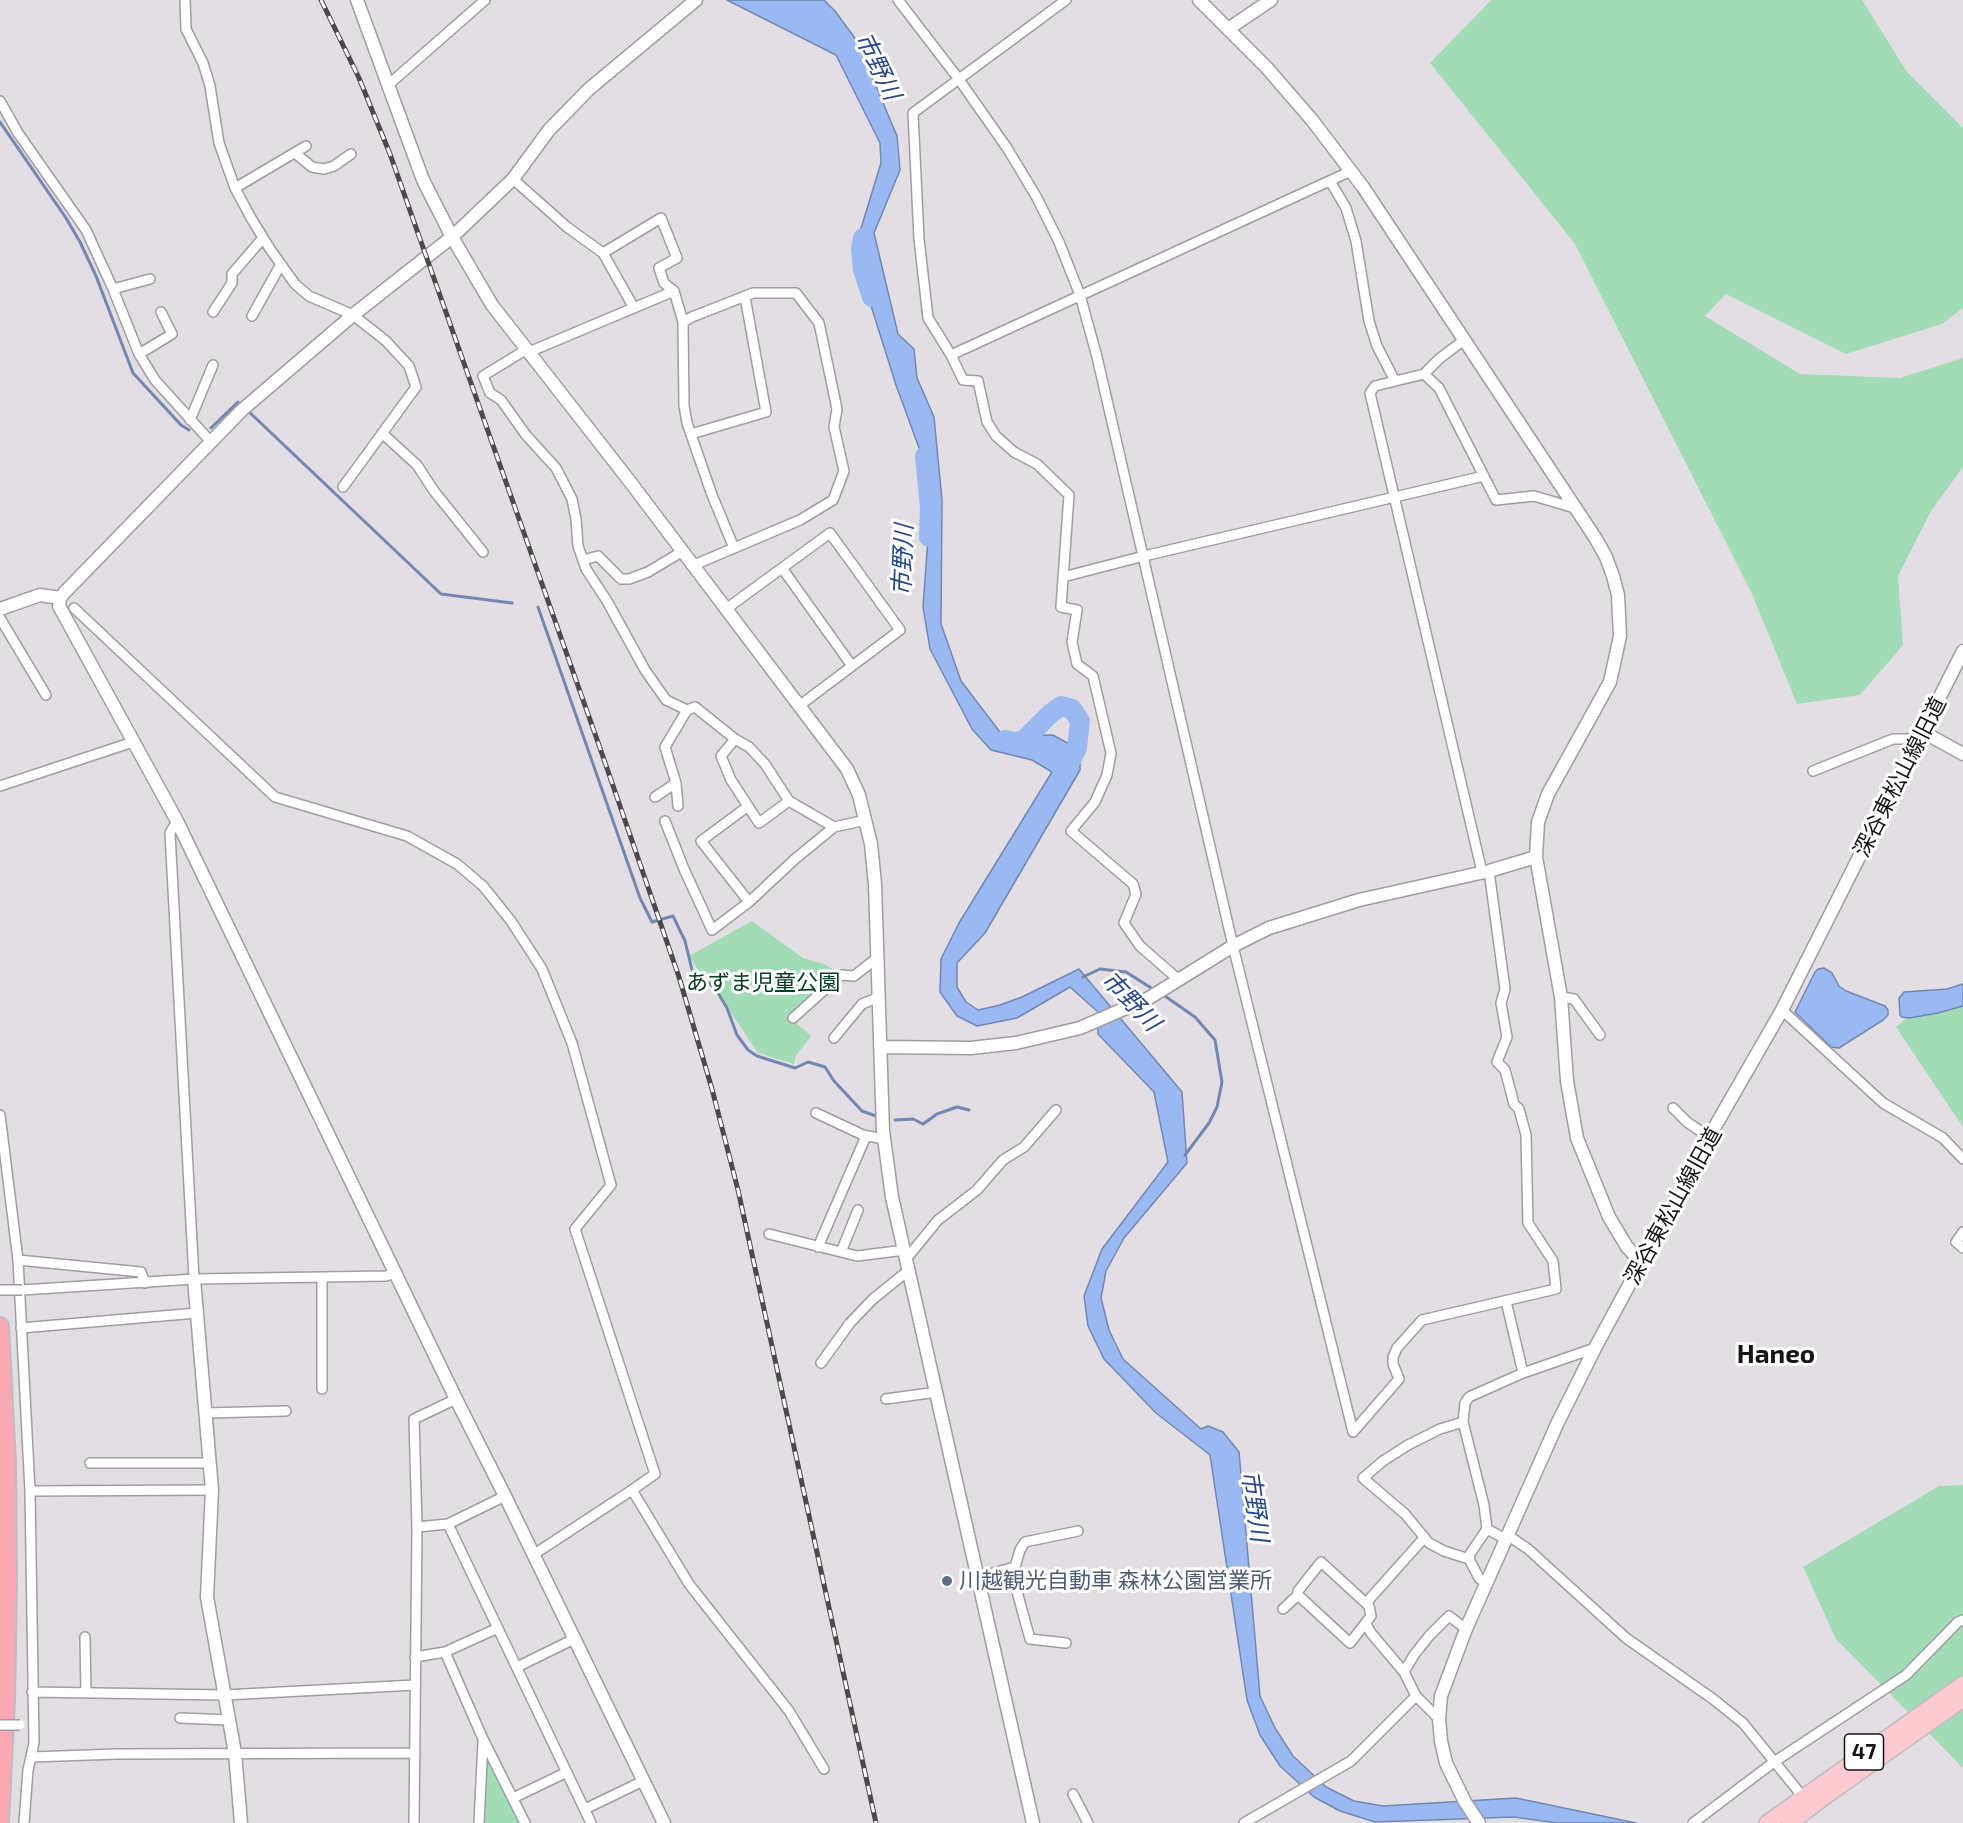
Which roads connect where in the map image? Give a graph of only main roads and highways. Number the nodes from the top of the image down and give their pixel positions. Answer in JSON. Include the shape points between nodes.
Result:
{"nodes":[{"id":1,"x":0,"y":1326,"type":"edge"},
{"id":2,"x":1963,"y":1684,"type":"edge"},
{"id":3,"x":1963,"y":1699,"type":"edge"},
{"id":4,"x":0,"y":1823,"type":"edge"},
{"id":5,"x":1767,"y":1823,"type":"edge"},
{"id":6,"x":1790,"y":1823,"type":"edge"}],
"edges":[{"from":1,"to":4,"type":"highway","via":[[8,1462],[9,1582]]},
{"from":2,"to":5,"type":"main road","number":"47"},
{"from":3,"to":6,"type":"main road","number":"47"}]}
